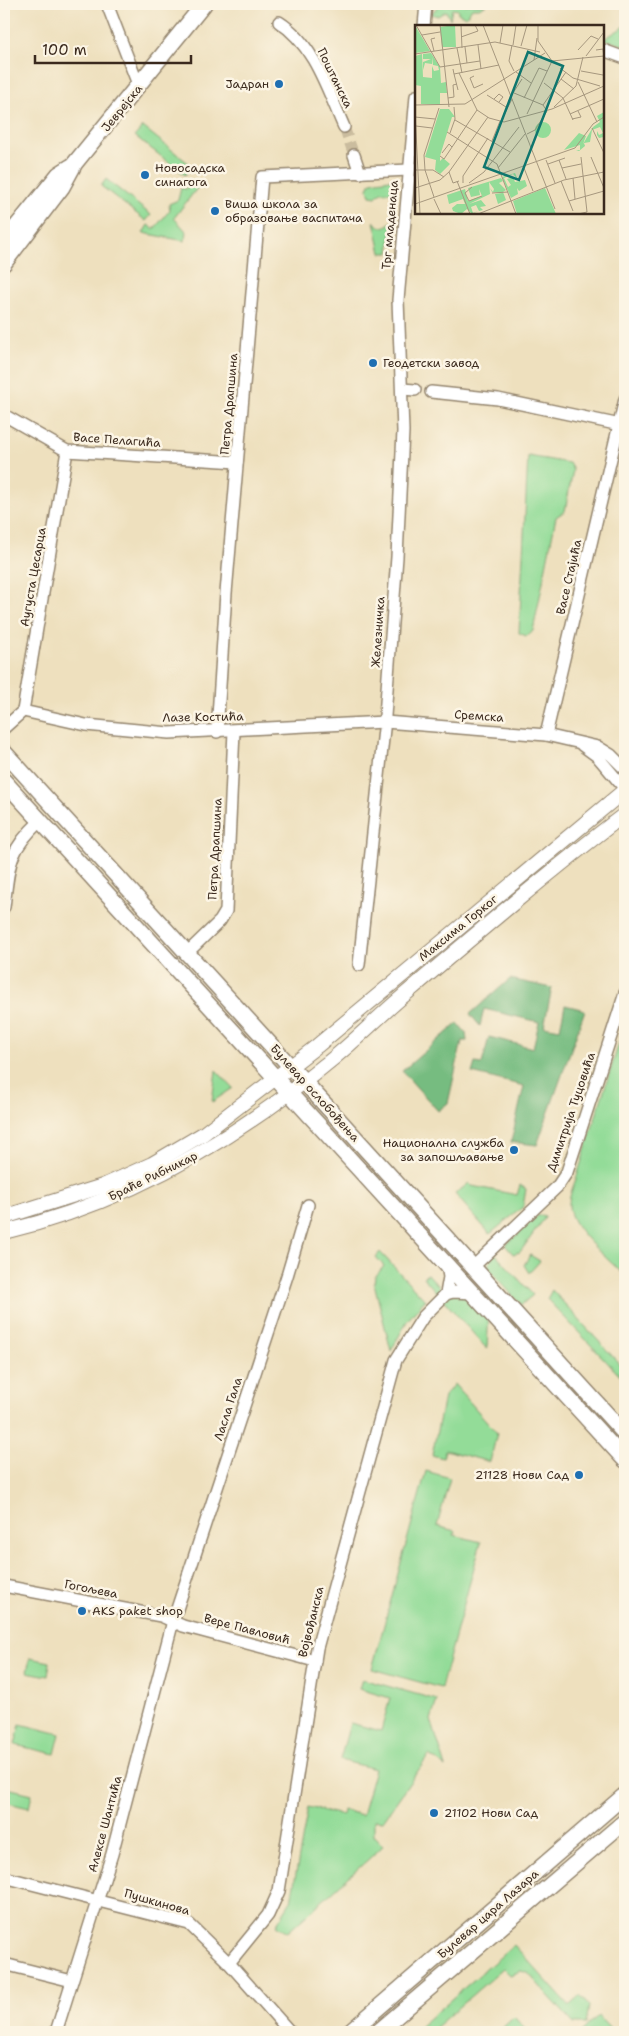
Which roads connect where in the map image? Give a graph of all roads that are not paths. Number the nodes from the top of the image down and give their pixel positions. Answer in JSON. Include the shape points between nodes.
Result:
{"nodes":[{"id":1,"x":108,"y":4,"type":"edge"},
{"id":2,"x":204,"y":4,"type":"edge"},
{"id":3,"x":426,"y":4,"type":"edge"},
{"id":4,"x":278,"y":22,"type":"dead end"},
{"id":5,"x":424,"y":25,"type":"edge"},
{"id":6,"x":604,"y":50,"type":"edge"},
{"id":7,"x":625,"y":58,"type":"edge"},
{"id":8,"x":139,"y":87,"type":"junction"},
{"id":9,"x":415,"y":107,"type":"edge"},
{"id":10,"x":344,"y":127,"type":"tunnel mouth"},
{"id":11,"x":354,"y":156,"type":"tunnel mouth"},
{"id":12,"x":76,"y":163,"type":"junction"},
{"id":13,"x":409,"y":170,"type":"junction"},
{"id":14,"x":360,"y":173,"type":"junction"},
{"id":15,"x":4,"y":242,"type":"edge"},
{"id":16,"x":4,"y":263,"type":"edge"},
{"id":17,"x":398,"y":300,"type":"joint"},
{"id":18,"x":402,"y":388,"type":"junction"},
{"id":19,"x":415,"y":390,"type":"dead end"},
{"id":20,"x":431,"y":392,"type":"dead end"},
{"id":21,"x":625,"y":399,"type":"edge"},
{"id":22,"x":4,"y":415,"type":"edge"},
{"id":23,"x":622,"y":426,"type":"edge"},
{"id":24,"x":67,"y":451,"type":"junction"},
{"id":25,"x":237,"y":462,"type":"junction"},
{"id":26,"x":23,"y":711,"type":"junction"},
{"id":27,"x":385,"y":722,"type":"junction"},
{"id":28,"x":4,"y":728,"type":"edge"},
{"id":29,"x":234,"y":731,"type":"junction"},
{"id":30,"x":217,"y":732,"type":"junction"},
{"id":31,"x":546,"y":735,"type":"junction"},
{"id":32,"x":572,"y":739,"type":"junction"},
{"id":33,"x":4,"y":752,"type":"edge"},
{"id":34,"x":625,"y":769,"type":"edge"},
{"id":35,"x":4,"y":780,"type":"edge"},
{"id":36,"x":625,"y":789,"type":"edge"},
{"id":37,"x":625,"y":814,"type":"edge"},
{"id":38,"x":40,"y":821,"type":"junction"},
{"id":39,"x":4,"y":907,"type":"edge"},
{"id":40,"x":187,"y":953,"type":"junction"},
{"id":41,"x":359,"y":965,"type":"dead end"},
{"id":42,"x":625,"y":993,"type":"edge"},
{"id":43,"x":291,"y":1066,"type":"junction"},
{"id":44,"x":276,"y":1078,"type":"junction"},
{"id":45,"x":304,"y":1081,"type":"junction"},
{"id":46,"x":289,"y":1093,"type":"junction"},
{"id":47,"x":308,"y":1204,"type":"dead end"},
{"id":48,"x":4,"y":1217,"type":"edge"},
{"id":49,"x":4,"y":1232,"type":"edge"},
{"id":50,"x":447,"y":1265,"type":"junction"},
{"id":51,"x":474,"y":1266,"type":"junction"},
{"id":52,"x":446,"y":1294,"type":"junction"},
{"id":53,"x":473,"y":1294,"type":"junction"},
{"id":54,"x":625,"y":1434,"type":"edge"},
{"id":55,"x":625,"y":1460,"type":"edge"},
{"id":56,"x":4,"y":1586,"type":"edge"},
{"id":57,"x":173,"y":1621,"type":"junction"},
{"id":58,"x":315,"y":1661,"type":"junction"},
{"id":59,"x":625,"y":1796,"type":"edge"},
{"id":60,"x":625,"y":1821,"type":"edge"},
{"id":61,"x":4,"y":1877,"type":"edge"},
{"id":62,"x":98,"y":1900,"type":"junction"},
{"id":63,"x":229,"y":1963,"type":"junction"},
{"id":64,"x":4,"y":1964,"type":"edge"},
{"id":65,"x":72,"y":1981,"type":"junction"},
{"id":66,"x":56,"y":2032,"type":"edge"},
{"id":67,"x":290,"y":2032,"type":"edge"},
{"id":68,"x":350,"y":2032,"type":"edge"},
{"id":69,"x":378,"y":2032,"type":"edge"}],
"edges":[{"from":1,"to":8,"type":"street"},
{"from":2,"to":8,"type":"main road","name":"Јеврејска"},
{"from":3,"to":5,"type":"street"},
{"from":4,"to":10,"type":"street","name":"Поштанска","via":[[292,31],[308,52]]},
{"from":6,"to":7,"type":"street"},
{"from":8,"to":12,"type":"main road","name":"Јеврејска"},
{"from":9,"to":13,"type":"street"},
{"from":11,"to":14,"type":"street"},
{"from":12,"to":15,"type":"main road","name":"Јеврејска","via":[[59,174]]},
{"from":12,"to":16,"type":"main road","name":"Јеврејска","via":[[62,187]]},
{"from":13,"to":14,"type":"street","name":"Трг младенаца"},
{"from":13,"to":17,"type":"street","name":"Трг младенаца"},
{"from":14,"to":25,"type":"street","name":"Петра Драпшина","via":[[262,177]]},
{"from":17,"to":18,"type":"street","name":"Железничка"},
{"from":18,"to":19,"type":"street"},
{"from":18,"to":27,"type":"street","name":"Железничка","via":[[398,548]]},
{"from":20,"to":23,"type":"street","via":[[513,402]]},
{"from":21,"to":23,"type":"street","name":"Васе Стајића"},
{"from":22,"to":24,"type":"street","name":"Васе Пелагића"},
{"from":23,"to":31,"type":"street","name":"Васе Стајића"},
{"from":24,"to":25,"type":"street","name":"Васе Пелагића"},
{"from":24,"to":26,"type":"street","name":"Аугуста Цесарца"},
{"from":25,"to":30,"type":"street","name":"Петра Драпшина"},
{"from":26,"to":28,"type":"street"},
{"from":26,"to":30,"type":"street","name":"Лазе Костића","via":[[63,721],[132,730]]},
{"from":27,"to":29,"type":"street","name":"Лазе Костића"},
{"from":27,"to":31,"type":"street","name":"Сремска"},
{"from":27,"to":41,"type":"street","name":"Железничка"},
{"from":29,"to":30,"type":"street","name":"Лазе Костића"},
{"from":29,"to":40,"type":"street","name":"Петра Драпшина","via":[[226,910],[220,921]]},
{"from":31,"to":32,"type":"street","name":"Сремска"},
{"from":32,"to":34,"type":"street","name":"Сремска","via":[[605,750]]},
{"from":32,"to":36,"type":"street","name":"Сремска","via":[[597,756]]},
{"from":33,"to":40,"type":"main road","name":"Булевар ослобођења"},
{"from":35,"to":38,"type":"main road","name":"Булевар ослобођења"},
{"from":36,"to":43,"type":"street","name":"Максима Горког"},
{"from":37,"to":45,"type":"street","name":"Максима Горког"},
{"from":38,"to":39,"type":"street","via":[[20,841],[12,856]]},
{"from":38,"to":44,"type":"main road","name":"Булевар ослобођења"},
{"from":40,"to":43,"type":"main road","name":"Булевар ослобођења"},
{"from":42,"to":51,"type":"street","name":"Димитрија Туцовића","via":[[567,1172],[557,1187]]},
{"from":43,"to":44,"type":"street","name":"Максима Горког"},
{"from":43,"to":45,"type":"main road","name":"Булевар ослобођења"},
{"from":44,"to":46,"type":"main road","name":"Булевар ослобођења"},
{"from":44,"to":48,"type":"street","name":"Браће Рибникар","via":[[203,1134],[152,1164],[103,1186]]},
{"from":45,"to":46,"type":"street","name":"Максима Горког"},
{"from":45,"to":51,"type":"main road","name":"Булевар ослобођења"},
{"from":46,"to":49,"type":"street","name":"Браће Рибникар","via":[[208,1148],[153,1177],[63,1215]]},
{"from":46,"to":50,"type":"main road","name":"Булевар ослобођења"},
{"from":47,"to":57,"type":"street","name":"Ласла Гала"},
{"from":50,"to":52,"type":"street"},
{"from":50,"to":53,"type":"main road","name":"Булевар ослобођења"},
{"from":51,"to":54,"type":"main road","name":"Булевар ослобођења"},
{"from":52,"to":53,"type":"street"},
{"from":52,"to":58,"type":"street","name":"Војвођанска","via":[[423,1317],[396,1360]]},
{"from":53,"to":55,"type":"main road","name":"Булевар ослобођења"},
{"from":56,"to":57,"type":"street","name":"Гогољева"},
{"from":57,"to":58,"type":"street","name":"Вере Павловић"},
{"from":57,"to":62,"type":"street","name":"Алексе Шантића"},
{"from":58,"to":63,"type":"street","name":"Војвођанска","via":[[279,1891],[265,1919]]},
{"from":59,"to":68,"type":"main road","name":"Булевар цара Лазара"},
{"from":60,"to":69,"type":"main road","name":"Булевар цара Лазара"},
{"from":61,"to":62,"type":"street","name":"Пушкинова"},
{"from":62,"to":63,"type":"street","name":"Пушкинова","via":[[189,1924]]},
{"from":62,"to":65,"type":"street","name":"Алексе Шантића"},
{"from":63,"to":67,"type":"street","name":"Пушкинова"},
{"from":64,"to":65,"type":"street"},
{"from":65,"to":66,"type":"street","name":"Алексе Шантића"}]}
